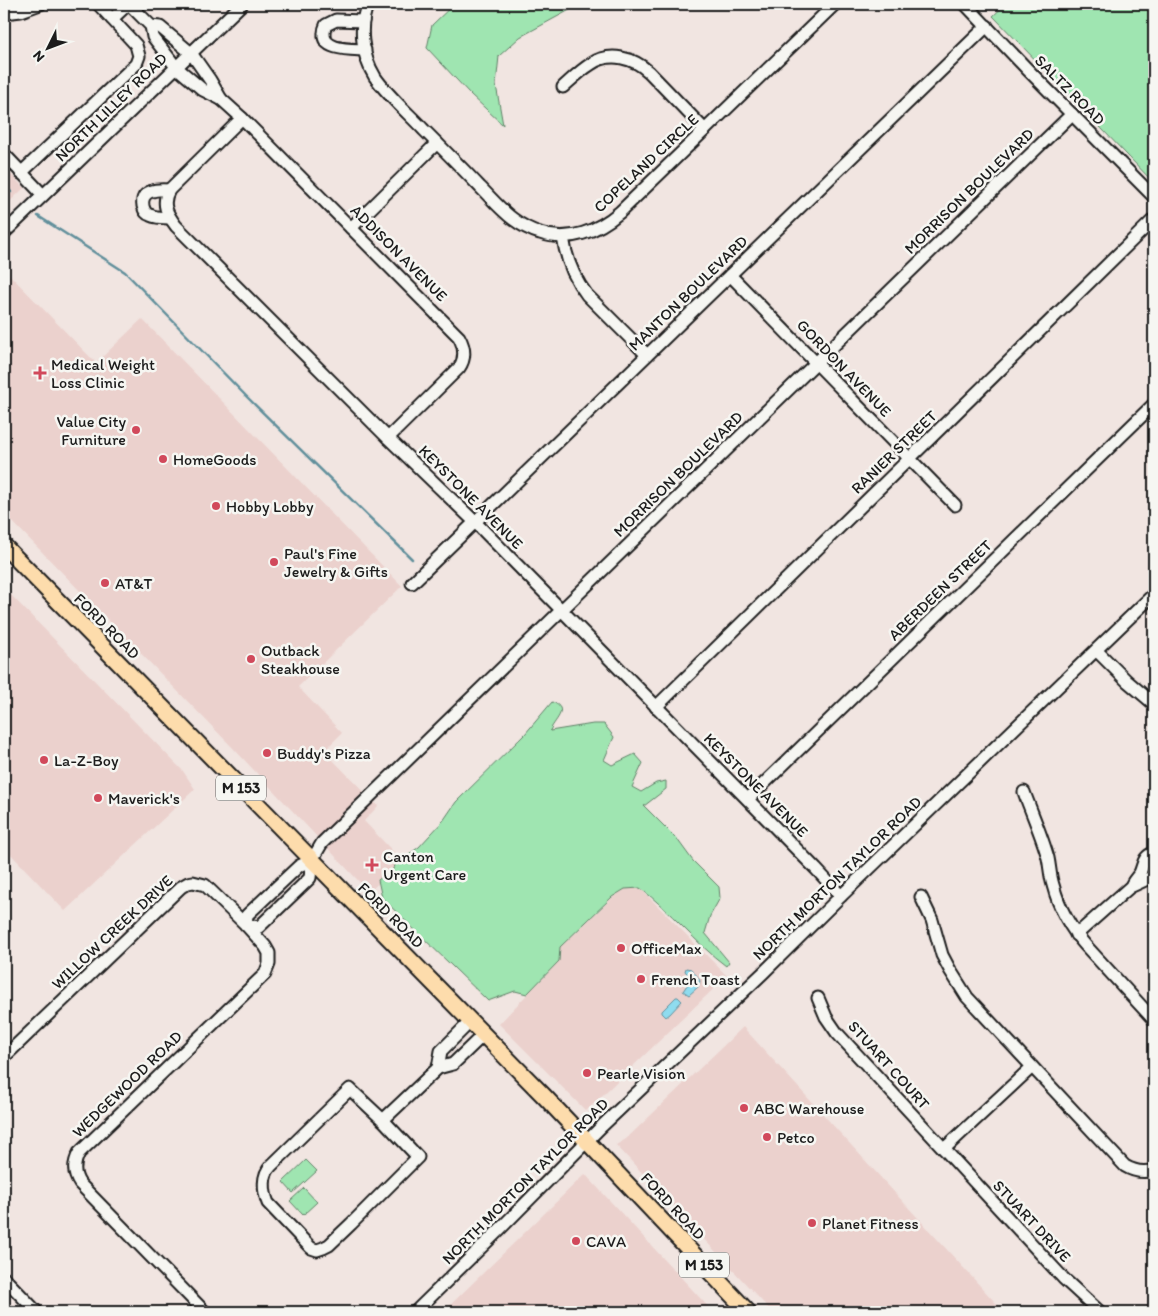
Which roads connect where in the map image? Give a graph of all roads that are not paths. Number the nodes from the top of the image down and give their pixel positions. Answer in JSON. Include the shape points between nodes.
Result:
{"nodes":[{"id":1,"x":40,"y":4,"type":"edge"},
{"id":2,"x":98,"y":4,"type":"edge"},
{"id":3,"x":129,"y":4,"type":"edge"},
{"id":4,"x":242,"y":4,"type":"edge"},
{"id":5,"x":368,"y":4,"type":"edge"},
{"id":6,"x":836,"y":4,"type":"edge"},
{"id":7,"x":965,"y":4,"type":"edge"},
{"id":8,"x":4,"y":13,"type":"edge"},
{"id":9,"x":112,"y":19,"type":"junction"},
{"id":10,"x":363,"y":20,"type":"junction"},
{"id":11,"x":151,"y":26,"type":"junction"},
{"id":12,"x":987,"y":26,"type":"junction"},
{"id":13,"x":365,"y":50,"type":"junction"},
{"id":14,"x":191,"y":53,"type":"junction"},
{"id":15,"x":176,"y":67,"type":"junction"},
{"id":16,"x":563,"y":87,"type":"dead end"},
{"id":17,"x":221,"y":99,"type":"junction"},
{"id":18,"x":1072,"y":114,"type":"junction"},
{"id":19,"x":242,"y":118,"type":"junction"},
{"id":20,"x":705,"y":130,"type":"junction"},
{"id":21,"x":437,"y":143,"type":"junction"},
{"id":22,"x":4,"y":154,"type":"edge"},
{"id":23,"x":22,"y":173,"type":"junction"},
{"id":24,"x":168,"y":190,"type":"junction"},
{"id":25,"x":43,"y":195,"type":"junction"},
{"id":26,"x":1154,"y":198,"type":"edge"},
{"id":27,"x":170,"y":218,"type":"junction"},
{"id":28,"x":1154,"y":219,"type":"edge"},
{"id":29,"x":351,"y":228,"type":"junction"},
{"id":30,"x":4,"y":234,"type":"edge"},
{"id":31,"x":562,"y":237,"type":"junction"},
{"id":32,"x":730,"y":275,"type":"junction"},
{"id":33,"x":647,"y":355,"type":"junction"},
{"id":34,"x":816,"y":362,"type":"junction"},
{"id":35,"x":1154,"y":404,"type":"edge"},
{"id":36,"x":388,"y":438,"type":"junction"},
{"id":37,"x":910,"y":459,"type":"junction"},
{"id":38,"x":956,"y":505,"type":"dead end"},
{"id":39,"x":475,"y":522,"type":"junction"},
{"id":40,"x":4,"y":546,"type":"edge"},
{"id":41,"x":412,"y":583,"type":"dead end"},
{"id":42,"x":1154,"y":594,"type":"edge"},
{"id":43,"x":561,"y":610,"type":"junction"},
{"id":44,"x":1096,"y":651,"type":"junction"},
{"id":45,"x":1154,"y":704,"type":"edge"},
{"id":46,"x":656,"y":707,"type":"junction"},
{"id":47,"x":1024,"y":792,"type":"dead end"},
{"id":48,"x":748,"y":799,"type":"junction"},
{"id":49,"x":1154,"y":853,"type":"edge"},
{"id":50,"x":312,"y":860,"type":"junction"},
{"id":51,"x":1154,"y":876,"type":"edge"},
{"id":52,"x":1130,"y":888,"type":"junction"},
{"id":53,"x":841,"y":896,"type":"junction"},
{"id":54,"x":921,"y":897,"type":"dead end"},
{"id":55,"x":246,"y":925,"type":"junction"},
{"id":56,"x":1076,"y":935,"type":"junction"},
{"id":57,"x":818,"y":998,"type":"dead end"},
{"id":58,"x":1154,"y":1020,"type":"edge"},
{"id":59,"x":471,"y":1021,"type":"junction"},
{"id":60,"x":484,"y":1034,"type":"junction"},
{"id":61,"x":4,"y":1058,"type":"edge"},
{"id":62,"x":1032,"y":1067,"type":"junction"},
{"id":63,"x":438,"y":1068,"type":"junction"},
{"id":64,"x":383,"y":1120,"type":"junction"},
{"id":65,"x":588,"y":1141,"type":"junction"},
{"id":66,"x":944,"y":1149,"type":"junction"},
{"id":67,"x":1150,"y":1171,"type":"edge"},
{"id":68,"x":4,"y":1278,"type":"edge"},
{"id":69,"x":37,"y":1312,"type":"edge"},
{"id":70,"x":205,"y":1312,"type":"edge"},
{"id":71,"x":415,"y":1312,"type":"edge"},
{"id":72,"x":748,"y":1312,"type":"edge"},
{"id":73,"x":1100,"y":1312,"type":"edge"}],
"edges":[{"from":1,"to":8,"type":"street"},
{"from":2,"to":9,"type":"street"},
{"from":3,"to":9,"type":"street"},
{"from":3,"to":11,"type":"street","name":"ADDISON AVENUE"},
{"from":4,"to":14,"type":"street","name":"NORTH LILLEY ROAD"},
{"from":5,"to":10,"type":"street","name":"COPELAND CIRCLE"},
{"from":6,"to":20,"type":"street","name":"COPELAND CIRCLE"},
{"from":7,"to":12,"type":"street","name":"SALTZ ROAD"},
{"from":9,"to":23,"type":"street","via":[[136,45],[139,56],[136,64]]},
{"from":10,"to":13,"type":"street","name":"COPELAND CIRCLE"},
{"from":10,"to":13,"type":"street","via":[[336,20],[326,25],[323,34],[326,42],[334,47]]},
{"from":11,"to":14,"type":"street","name":"ADDISON AVENUE","via":[[160,27]]},
{"from":11,"to":15,"type":"street","name":"ADDISON AVENUE","via":[[153,37]]},
{"from":12,"to":18,"type":"street","name":"SALTZ ROAD"},
{"from":12,"to":32,"type":"street","name":"MANTON BOULEVARD"},
{"from":13,"to":21,"type":"street","name":"COPELAND CIRCLE","via":[[375,76],[385,89]]},
{"from":14,"to":15,"type":"street","name":"NORTH LILLEY ROAD"},
{"from":14,"to":17,"type":"street","name":"ADDISON AVENUE"},
{"from":15,"to":17,"type":"street","name":"ADDISON AVENUE","via":[[203,90]]},
{"from":15,"to":25,"type":"street","name":"NORTH LILLEY ROAD"},
{"from":16,"to":20,"type":"street","via":[[596,61],[610,58],[630,60],[644,67]]},
{"from":17,"to":19,"type":"street","name":"ADDISON AVENUE"},
{"from":18,"to":26,"type":"street","name":"SALTZ ROAD"},
{"from":18,"to":34,"type":"street","name":"MORRISON BOULEVARD"},
{"from":19,"to":24,"type":"street"},
{"from":19,"to":29,"type":"street","name":"ADDISON AVENUE"},
{"from":20,"to":31,"type":"street","name":"COPELAND CIRCLE","via":[[611,220],[586,233]]},
{"from":21,"to":29,"type":"street"},
{"from":21,"to":31,"type":"street","name":"COPELAND CIRCLE","via":[[508,215],[529,229]]},
{"from":22,"to":23,"type":"street"},
{"from":23,"to":25,"type":"street"},
{"from":24,"to":27,"type":"street","via":[[165,206]]},
{"from":24,"to":27,"type":"street","via":[[151,191],[143,198],[143,203],[149,215]]},
{"from":25,"to":30,"type":"street","name":"NORTH LILLEY ROAD"},
{"from":27,"to":36,"type":"street","name":"KEYSTONE AVENUE"},
{"from":28,"to":37,"type":"street","name":"RANIER STREET"},
{"from":29,"to":36,"type":"street","name":"ADDISON AVENUE","via":[[462,342],[464,354],[459,368]]},
{"from":31,"to":33,"type":"street","via":[[568,262],[579,285]]},
{"from":32,"to":33,"type":"street","name":"MANTON BOULEVARD"},
{"from":32,"to":34,"type":"street","name":"GORDON AVENUE"},
{"from":33,"to":39,"type":"street","name":"MANTON BOULEVARD"},
{"from":34,"to":37,"type":"street","name":"GORDON AVENUE"},
{"from":34,"to":43,"type":"street","name":"MORRISON BOULEVARD"},
{"from":35,"to":48,"type":"street","name":"ABERDEEN STREET"},
{"from":36,"to":39,"type":"street","name":"KEYSTONE AVENUE"},
{"from":37,"to":38,"type":"street","name":"GORDON AVENUE"},
{"from":37,"to":46,"type":"street","name":"RANIER STREET"},
{"from":39,"to":41,"type":"street","name":"MANTON BOULEVARD"},
{"from":39,"to":43,"type":"street","name":"KEYSTONE AVENUE"},
{"from":40,"to":50,"type":"main road","name":"FORD ROAD","number":"M 153"},
{"from":42,"to":44,"type":"street","name":"NORTH MORTON TAYLOR ROAD"},
{"from":43,"to":46,"type":"street","name":"KEYSTONE AVENUE"},
{"from":43,"to":50,"type":"street","name":"MORRISON BOULEVARD","via":[[322,843]]},
{"from":44,"to":45,"type":"street"},
{"from":44,"to":53,"type":"street","name":"NORTH MORTON TAYLOR ROAD"},
{"from":46,"to":48,"type":"street","name":"KEYSTONE AVENUE"},
{"from":47,"to":56,"type":"street","via":[[1047,858],[1057,901]]},
{"from":48,"to":53,"type":"street","name":"KEYSTONE AVENUE"},
{"from":49,"to":52,"type":"street","via":[[1144,859]]},
{"from":50,"to":55,"type":"street","via":[[299,866],[247,915]]},
{"from":50,"to":55,"type":"street","via":[[310,878],[302,886],[259,927]]},
{"from":50,"to":59,"type":"main road","name":"FORD ROAD","number":"M 153"},
{"from":51,"to":52,"type":"street"},
{"from":52,"to":56,"type":"street"},
{"from":53,"to":65,"type":"street","name":"NORTH MORTON TAYLOR ROAD"},
{"from":54,"to":62,"type":"street","via":[[932,920],[942,955],[967,997]]},
{"from":55,"to":61,"type":"street","name":"WILLOW CREEK DRIVE","via":[[205,885],[188,883]]},
{"from":55,"to":70,"type":"street","name":"WEDGEWOOD ROAD","via":[[269,953],[265,974],[79,1153],[74,1165],[80,1184]]},
{"from":56,"to":58,"type":"street"},
{"from":57,"to":66,"type":"street","name":"STUART COURT","via":[[837,1033]]},
{"from":59,"to":60,"type":"main road","name":"FORD ROAD","number":"M 153"},
{"from":59,"to":63,"type":"street","via":[[441,1051]]},
{"from":60,"to":63,"type":"street","via":[[453,1064]]},
{"from":60,"to":65,"type":"main road","name":"FORD ROAD","number":"M 153"},
{"from":62,"to":66,"type":"street"},
{"from":62,"to":67,"type":"street","via":[[1120,1161],[1136,1171]]},
{"from":63,"to":64,"type":"street"},
{"from":64,"to":64,"type":"street","via":[[350,1089],[268,1169],[265,1177],[268,1203],[311,1248],[317,1250],[328,1245],[418,1157]]},
{"from":65,"to":71,"type":"street","name":"NORTH MORTON TAYLOR ROAD"},
{"from":65,"to":72,"type":"main road","name":"FORD ROAD","number":"M 153"},
{"from":66,"to":73,"type":"street","name":"STUART DRIVE","via":[[1064,1279]]},
{"from":68,"to":69,"type":"street"}]}
